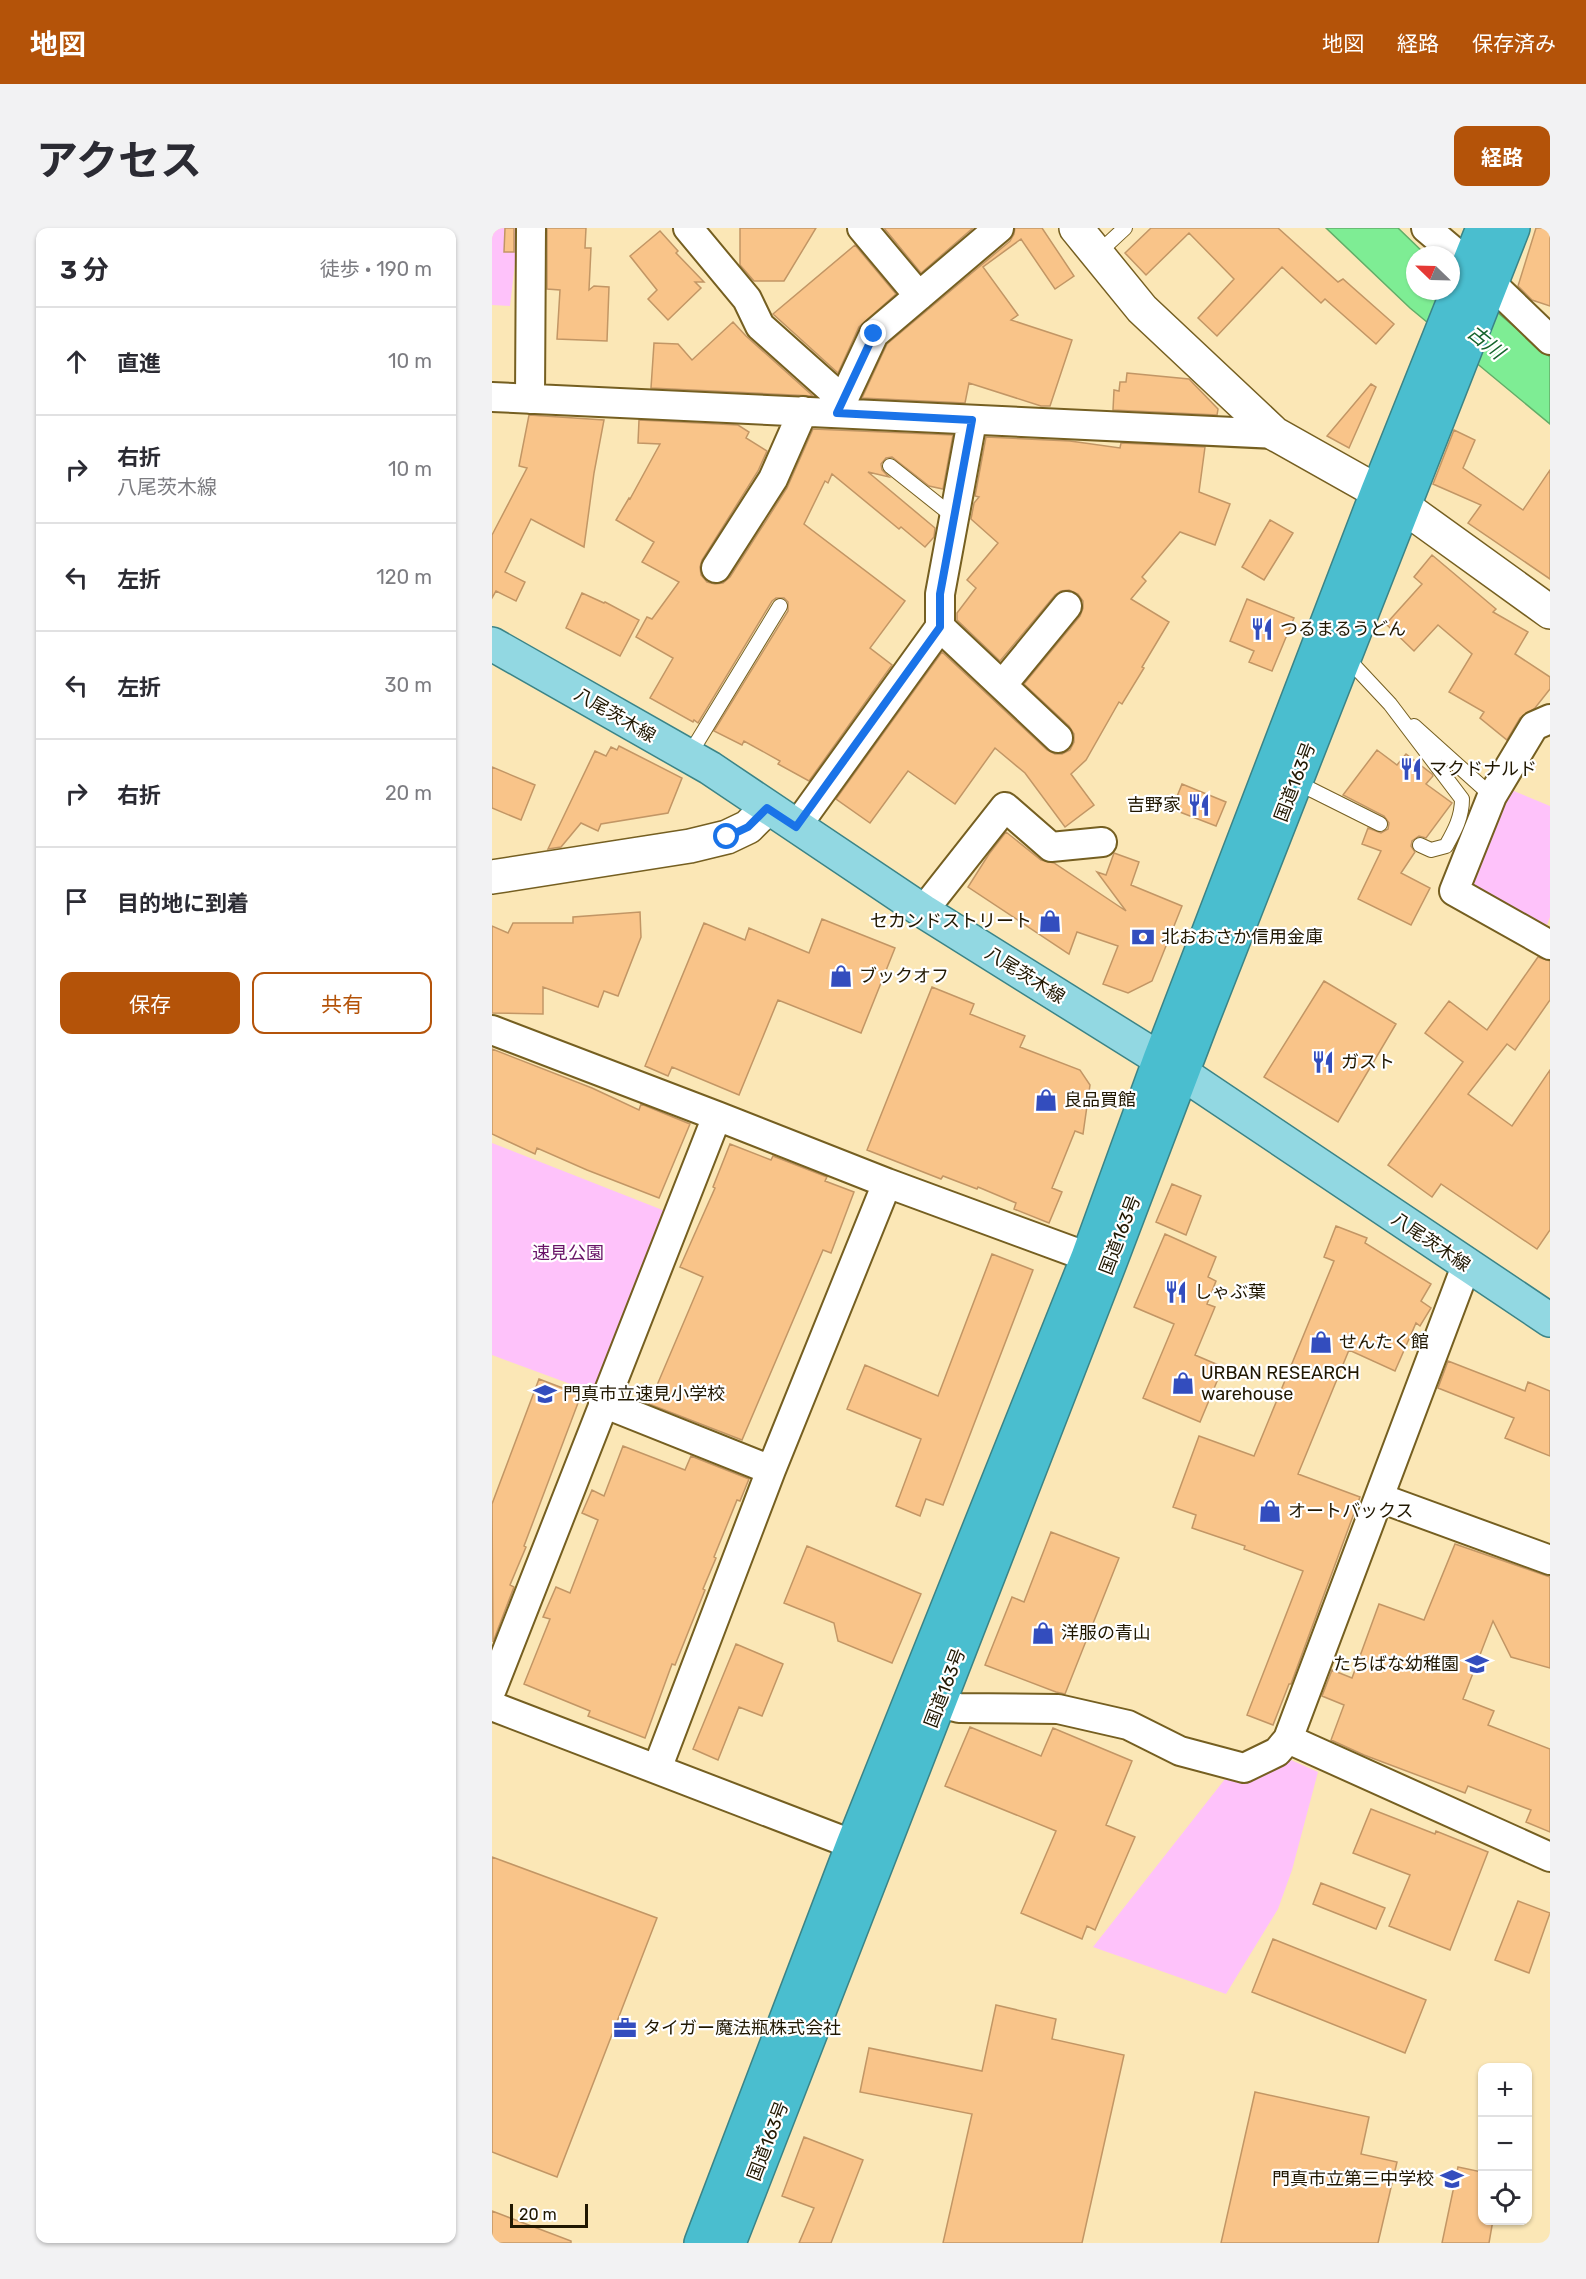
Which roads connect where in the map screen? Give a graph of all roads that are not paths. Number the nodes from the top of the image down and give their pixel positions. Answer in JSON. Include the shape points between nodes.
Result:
{"nodes":[{"id":1,"x":531,"y":228,"type":"edge"},
{"id":2,"x":688,"y":228,"type":"edge"},
{"id":3,"x":862,"y":228,"type":"edge"},
{"id":4,"x":1076,"y":228,"type":"edge"},
{"id":5,"x":1125,"y":228,"type":"edge"},
{"id":6,"x":1426,"y":228,"type":"edge"},
{"id":7,"x":1483,"y":228,"type":"edge"},
{"id":8,"x":1513,"y":228,"type":"edge"},
{"id":9,"x":983,"y":233,"type":"edge"},
{"id":10,"x":1097,"y":254,"type":"junction"},
{"id":11,"x":1477,"y":281,"type":"junction"},
{"id":12,"x":919,"y":296,"type":"junction"},
{"id":13,"x":1549,"y":338,"type":"edge"},
{"id":14,"x":492,"y":397,"type":"edge"},
{"id":15,"x":530,"y":399,"type":"junction"},
{"id":16,"x":840,"y":406,"type":"junction"},
{"id":17,"x":803,"y":411,"type":"junction"},
{"id":18,"x":972,"y":420,"type":"junction"},
{"id":19,"x":1275,"y":435,"type":"junction"},
{"id":20,"x":891,"y":466,"type":"dead end"},
{"id":21,"x":1390,"y":499,"type":"junction"},
{"id":22,"x":955,"y":518,"type":"junction"},
{"id":23,"x":716,"y":568,"type":"dead end"},
{"id":24,"x":780,"y":606,"type":"dead end"},
{"id":25,"x":1067,"y":606,"type":"dead end"},
{"id":26,"x":1550,"y":612,"type":"edge"},
{"id":27,"x":940,"y":627,"type":"junction"},
{"id":28,"x":492,"y":644,"type":"edge"},
{"id":29,"x":1345,"y":656,"type":"junction"},
{"id":30,"x":1003,"y":684,"type":"junction"},
{"id":31,"x":1390,"y":704,"type":"junction"},
{"id":32,"x":1550,"y":719,"type":"edge"},
{"id":33,"x":1058,"y":738,"type":"dead end"},
{"id":34,"x":688,"y":757,"type":"junction"},
{"id":35,"x":1296,"y":782,"type":"junction"},
{"id":36,"x":1492,"y":796,"type":"junction"},
{"id":37,"x":767,"y":808,"type":"junction"},
{"id":38,"x":1380,"y":824,"type":"dead end"},
{"id":39,"x":796,"y":827,"type":"junction"},
{"id":40,"x":1102,"y":842,"type":"dead end"},
{"id":41,"x":1420,"y":845,"type":"dead end"},
{"id":42,"x":492,"y":877,"type":"edge"},
{"id":43,"x":923,"y":911,"type":"junction"},
{"id":44,"x":1550,"y":945,"type":"edge"},
{"id":45,"x":492,"y":1030,"type":"edge"},
{"id":46,"x":1171,"y":1066,"type":"junction"},
{"id":47,"x":717,"y":1116,"type":"junction"},
{"id":48,"x":887,"y":1183,"type":"junction"},
{"id":49,"x":1099,"y":1261,"type":"junction"},
{"id":50,"x":1466,"y":1266,"type":"junction"},
{"id":51,"x":1550,"y":1320,"type":"edge"},
{"id":52,"x":603,"y":1402,"type":"junction"},
{"id":53,"x":771,"y":1470,"type":"junction"},
{"id":54,"x":1380,"y":1498,"type":"junction"},
{"id":55,"x":1550,"y":1560,"type":"edge"},
{"id":56,"x":492,"y":1689,"type":"edge"},
{"id":57,"x":939,"y":1703,"type":"junction"},
{"id":58,"x":492,"y":1706,"type":"edge"},
{"id":59,"x":1288,"y":1739,"type":"junction"},
{"id":60,"x":657,"y":1769,"type":"junction"},
{"id":61,"x":866,"y":1849,"type":"junction"},
{"id":62,"x":1550,"y":1857,"type":"edge"},
{"id":63,"x":701,"y":2243,"type":"edge"},
{"id":64,"x":729,"y":2243,"type":"edge"}],
"edges":[{"from":1,"to":15,"type":"street"},
{"from":2,"to":16,"type":"street","via":[[747,299],[760,326]]},
{"from":3,"to":12,"type":"street"},
{"from":4,"to":10,"type":"street"},
{"from":5,"to":10,"type":"lane"},
{"from":6,"to":11,"type":"street"},
{"from":7,"to":11,"type":"highway","name":"国道163号"},
{"from":8,"to":11,"type":"highway","name":"国道163号"},
{"from":9,"to":12,"type":"street"},
{"from":10,"to":19,"type":"street","via":[[1142,309]]},
{"from":11,"to":13,"type":"street"},
{"from":11,"to":21,"type":"highway","name":"国道163号"},
{"from":12,"to":16,"type":"street","via":[[874,334]]},
{"from":14,"to":15,"type":"street"},
{"from":15,"to":17,"type":"street"},
{"from":16,"to":17,"type":"street"},
{"from":16,"to":18,"type":"street"},
{"from":17,"to":23,"type":"street","via":[[773,479]]},
{"from":18,"to":19,"type":"street"},
{"from":18,"to":22,"type":"street"},
{"from":19,"to":21,"type":"street"},
{"from":20,"to":22,"type":"lane"},
{"from":21,"to":26,"type":"street"},
{"from":21,"to":29,"type":"highway","name":"国道163号"},
{"from":21,"to":46,"type":"highway","name":"国道163号"},
{"from":22,"to":27,"type":"street","via":[[940,594]]},
{"from":24,"to":34,"type":"lane"},
{"from":25,"to":30,"type":"street"},
{"from":27,"to":30,"type":"street"},
{"from":27,"to":39,"type":"street"},
{"from":28,"to":34,"type":"main road","name":"八尾茨木線"},
{"from":29,"to":31,"type":"lane"},
{"from":29,"to":35,"type":"highway","name":"国道163号"},
{"from":30,"to":33,"type":"street"},
{"from":31,"to":36,"type":"lane"},
{"from":31,"to":41,"type":"lane","via":[[1462,799],[1462,813],[1446,846],[1431,850]]},
{"from":32,"to":36,"type":"street","via":[[1534,726]]},
{"from":34,"to":37,"type":"main road","name":"八尾茨木線"},
{"from":35,"to":38,"type":"lane"},
{"from":35,"to":46,"type":"highway","name":"国道163号"},
{"from":36,"to":44,"type":"street","via":[[1454,891]]},
{"from":37,"to":39,"type":"main road","name":"八尾茨木線"},
{"from":37,"to":42,"type":"street","via":[[748,827],[727,837]]},
{"from":39,"to":43,"type":"main road","name":"八尾茨木線"},
{"from":40,"to":43,"type":"street","via":[[1051,847],[1005,807]]},
{"from":43,"to":46,"type":"main road","name":"八尾茨木線"},
{"from":45,"to":47,"type":"street"},
{"from":46,"to":49,"type":"highway","name":"国道163号"},
{"from":46,"to":50,"type":"main road","name":"八尾茨木線"},
{"from":47,"to":48,"type":"street"},
{"from":47,"to":52,"type":"street"},
{"from":48,"to":49,"type":"street"},
{"from":48,"to":53,"type":"street"},
{"from":49,"to":57,"type":"highway","name":"国道163号"},
{"from":49,"to":61,"type":"highway","name":"国道163号"},
{"from":50,"to":51,"type":"main road","name":"八尾茨木線"},
{"from":50,"to":54,"type":"street"},
{"from":52,"to":53,"type":"street"},
{"from":52,"to":56,"type":"street"},
{"from":53,"to":60,"type":"street"},
{"from":54,"to":55,"type":"street"},
{"from":54,"to":59,"type":"street"},
{"from":57,"to":59,"type":"street","via":[[959,1708],[1058,1709],[1128,1725],[1180,1750],[1244,1768],[1277,1752]]},
{"from":57,"to":61,"type":"highway","name":"国道163号"},
{"from":58,"to":60,"type":"street"},
{"from":59,"to":62,"type":"street"},
{"from":60,"to":61,"type":"street"},
{"from":61,"to":63,"type":"highway","name":"国道163号"},
{"from":61,"to":64,"type":"highway","name":"国道163号"}]}
